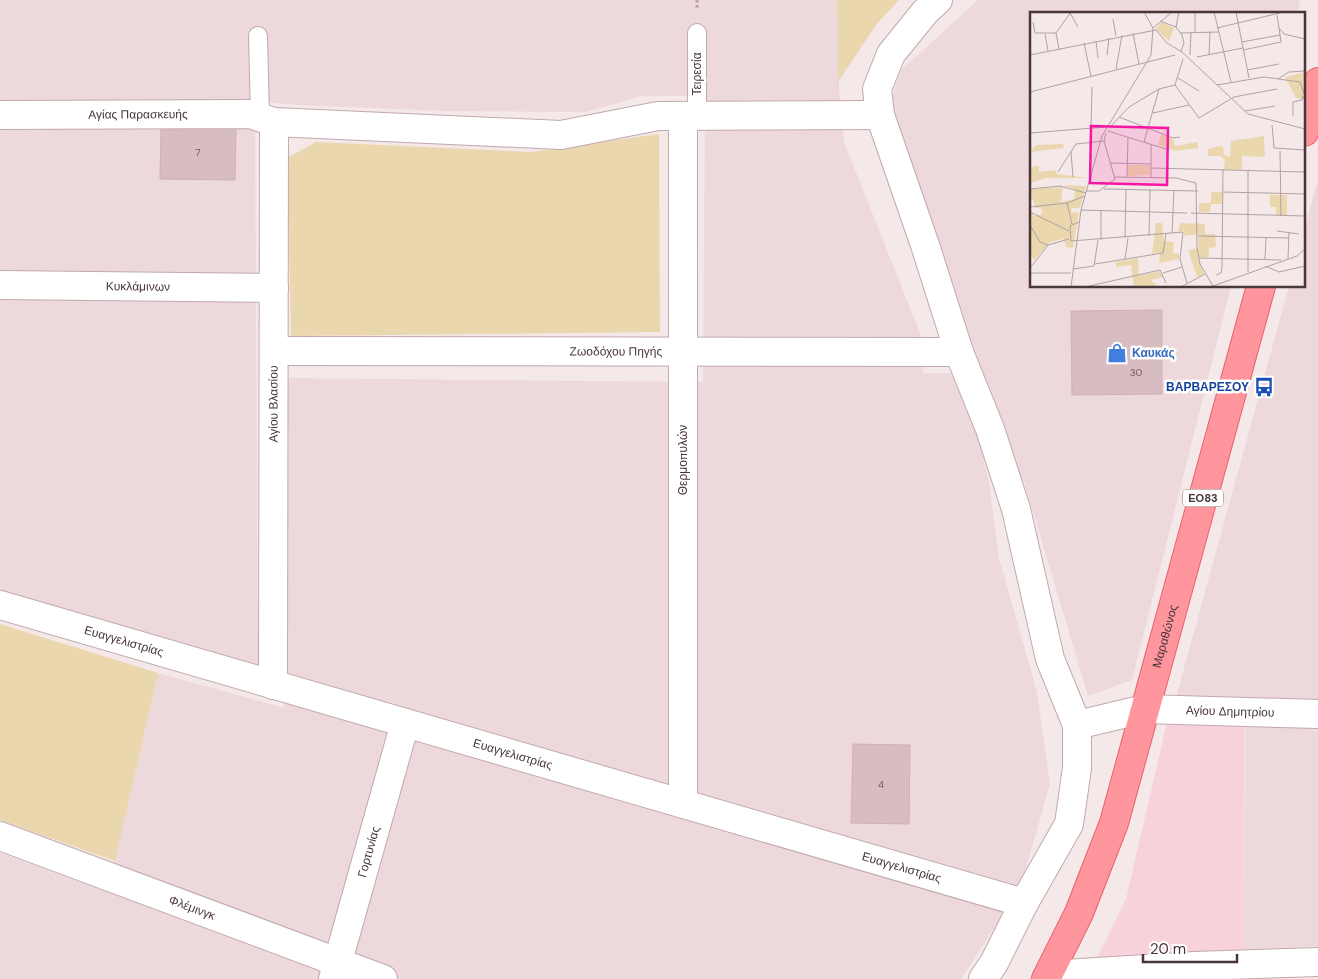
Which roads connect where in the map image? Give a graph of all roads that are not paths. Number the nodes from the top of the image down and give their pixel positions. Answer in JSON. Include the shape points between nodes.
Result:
{"nodes":[{"id":1,"x":938,"y":0,"type":"edge"},
{"id":2,"x":697,"y":32,"type":"dead end"},
{"id":3,"x":258,"y":36,"type":"dead end"},
{"id":4,"x":1318,"y":82,"type":"edge"},
{"id":5,"x":0,"y":115,"type":"edge"},
{"id":6,"x":880,"y":115,"type":"junction"},
{"id":7,"x":690,"y":116,"type":"junction"},
{"id":8,"x":267,"y":119,"type":"junction"},
{"id":9,"x":1306,"y":125,"type":"edge"},
{"id":10,"x":0,"y":286,"type":"edge"},
{"id":11,"x":274,"y":288,"type":"junction"},
{"id":12,"x":1261,"y":288,"type":"edge"},
{"id":13,"x":275,"y":351,"type":"junction"},
{"id":14,"x":683,"y":352,"type":"junction"},
{"id":15,"x":959,"y":352,"type":"junction"},
{"id":16,"x":0,"y":605,"type":"edge"},
{"id":17,"x":273,"y":685,"type":"junction"},
{"id":18,"x":1144,"y":709,"type":"junction"},
{"id":19,"x":1318,"y":714,"type":"edge"},
{"id":20,"x":405,"y":723,"type":"junction"},
{"id":21,"x":1077,"y":725,"type":"junction"},
{"id":22,"x":683,"y":804,"type":"junction"},
{"id":23,"x":0,"y":836,"type":"edge"},
{"id":24,"x":1024,"y":903,"type":"junction"},
{"id":25,"x":1310,"y":967,"type":"edge"},
{"id":26,"x":336,"y":970,"type":"edge"},
{"id":27,"x":1109,"y":975,"type":"edge"},
{"id":28,"x":1047,"y":977,"type":"edge"},
{"id":29,"x":383,"y":979,"type":"edge"},
{"id":30,"x":983,"y":979,"type":"edge"}],
"edges":[{"from":1,"to":6,"type":"street","via":[[891,54],[878,88]]},
{"from":2,"to":7,"type":"lane","name":"Τειρεσία"},
{"from":3,"to":8,"type":"lane"},
{"from":4,"to":9,"type":"main road"},
{"from":5,"to":8,"type":"street","name":"Αγίας Παρασκευής","via":[[250,114]]},
{"from":6,"to":7,"type":"street","name":"Αγίας Παρασκευής"},
{"from":6,"to":15,"type":"street"},
{"from":7,"to":8,"type":"street","name":"Αγίας Παρασκευής","via":[[658,116],[561,136]]},
{"from":7,"to":14,"type":"street","name":"Θερμοπυλών"},
{"from":8,"to":11,"type":"street","name":"Αγίου Βλασίου"},
{"from":10,"to":11,"type":"street","name":"Κυκλάμινων"},
{"from":11,"to":13,"type":"street","name":"Αγίου Βλασίου"},
{"from":12,"to":18,"type":"main road","name":"Μαραθώνος","number":"ΕΟ83"},
{"from":13,"to":14,"type":"street","name":"Ζωοδόχου Πηγής"},
{"from":13,"to":17,"type":"street","name":"Αγίου Βλασίου"},
{"from":14,"to":15,"type":"street","name":"Ζωοδόχου Πηγής"},
{"from":14,"to":22,"type":"street","name":"Θερμοπυλών"},
{"from":15,"to":21,"type":"street","via":[[990,429],[1016,509],[1050,659]]},
{"from":16,"to":17,"type":"street","name":"Ευαγγελιστρίας"},
{"from":17,"to":20,"type":"street","name":"Ευαγγελιστρίας"},
{"from":18,"to":19,"type":"street","name":"Αγίου Δημητρίου"},
{"from":18,"to":21,"type":"street","name":"Αγίου Δημητρίου"},
{"from":18,"to":28,"type":"main road","name":"Μαραθώνος","number":"ΕΟ83","via":[[1114,822],[1079,913]]},
{"from":20,"to":22,"type":"street","name":"Ευαγγελιστρίας"},
{"from":20,"to":26,"type":"street","name":"Γορτυνίας"},
{"from":21,"to":24,"type":"street","via":[[1077,768],[1069,824]]},
{"from":22,"to":24,"type":"street","name":"Ευαγγελιστρίας"},
{"from":23,"to":26,"type":"street","name":"Φλέμινγκ"},
{"from":24,"to":30,"type":"street","via":[[994,964]]},
{"from":25,"to":27,"type":"street"},
{"from":26,"to":29,"type":"street","name":"Φλέμινγκ"},
{"from":27,"to":28,"type":"street"}]}
